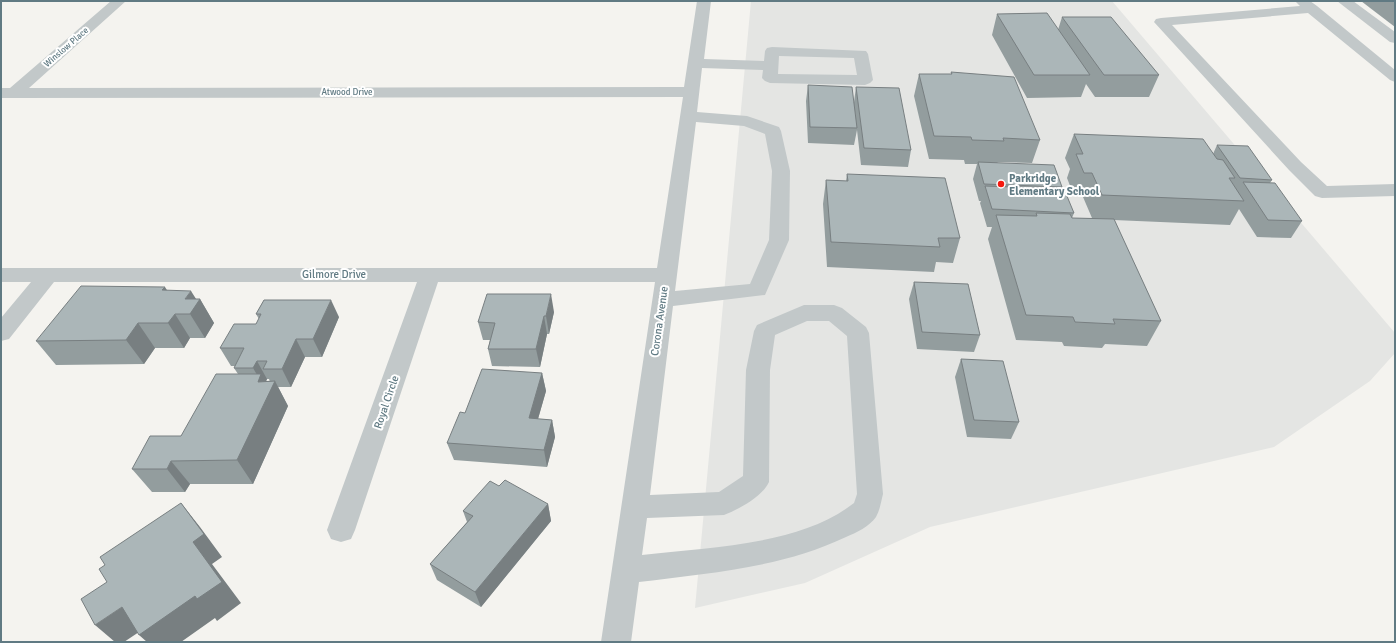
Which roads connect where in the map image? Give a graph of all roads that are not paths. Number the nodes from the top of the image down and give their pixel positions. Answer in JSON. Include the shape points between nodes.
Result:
{"nodes":[{"id":1,"x":119,"y":1,"type":"edge"},
{"id":2,"x":704,"y":1,"type":"edge"},
{"id":3,"x":1344,"y":1,"type":"edge"},
{"id":4,"x":1307,"y":5,"type":"edge"},
{"id":5,"x":1395,"y":39,"type":"edge"},
{"id":6,"x":696,"y":63,"type":"junction"},
{"id":7,"x":771,"y":66,"type":"junction"},
{"id":8,"x":1395,"y":77,"type":"edge"},
{"id":9,"x":692,"y":92,"type":"junction"},
{"id":10,"x":7,"y":93,"type":"edge"},
{"id":11,"x":689,"y":116,"type":"junction"},
{"id":12,"x":1395,"y":190,"type":"edge"},
{"id":13,"x":49,"y":274,"type":"junction"},
{"id":14,"x":430,"y":274,"type":"junction"},
{"id":15,"x":1,"y":275,"type":"edge"},
{"id":16,"x":666,"y":275,"type":"junction"},
{"id":17,"x":662,"y":300,"type":"junction"},
{"id":18,"x":1,"y":332,"type":"edge"},
{"id":19,"x":635,"y":507,"type":"junction"},
{"id":20,"x":341,"y":530,"type":"dead end"},
{"id":21,"x":626,"y":570,"type":"junction"},
{"id":22,"x":616,"y":642,"type":"edge"}],
"edges":[{"from":1,"to":10,"type":"street","name":"Winslow Place"},
{"from":2,"to":6,"type":"street","name":"Corona Avenue"},
{"from":3,"to":5,"type":"street"},
{"from":4,"to":8,"type":"street"},
{"from":4,"to":12,"type":"street","via":[[1161,22],[1322,192]]},
{"from":6,"to":7,"type":"street"},
{"from":6,"to":9,"type":"street","name":"Corona Avenue"},
{"from":7,"to":7,"type":"street","via":[[770,78],[865,80],[862,54],[772,51]]},
{"from":9,"to":10,"type":"street","name":"Atwood Drive"},
{"from":9,"to":11,"type":"street","name":"Corona Avenue"},
{"from":11,"to":16,"type":"street","name":"Corona Avenue"},
{"from":11,"to":17,"type":"street","via":[[748,121],[774,131],[781,171],[779,240],[758,290]]},
{"from":13,"to":14,"type":"street","name":"Gilmore Drive"},
{"from":13,"to":15,"type":"street","name":"Gilmore Drive"},
{"from":13,"to":18,"type":"street"},
{"from":14,"to":16,"type":"street","name":"Gilmore Drive"},
{"from":14,"to":20,"type":"street","name":"Royal Circle"},
{"from":16,"to":17,"type":"street","name":"Corona Avenue"},
{"from":17,"to":19,"type":"street","name":"Corona Avenue"},
{"from":19,"to":21,"type":"street","name":"Corona Avenue"},
{"from":19,"to":21,"type":"street","via":[[724,503],[756,482],[758,370],[765,331],[804,313],[834,313],[858,333],[870,494],[866,510],[846,524],[800,543],[730,557]]},
{"from":21,"to":22,"type":"street","name":"Corona Avenue"}]}
